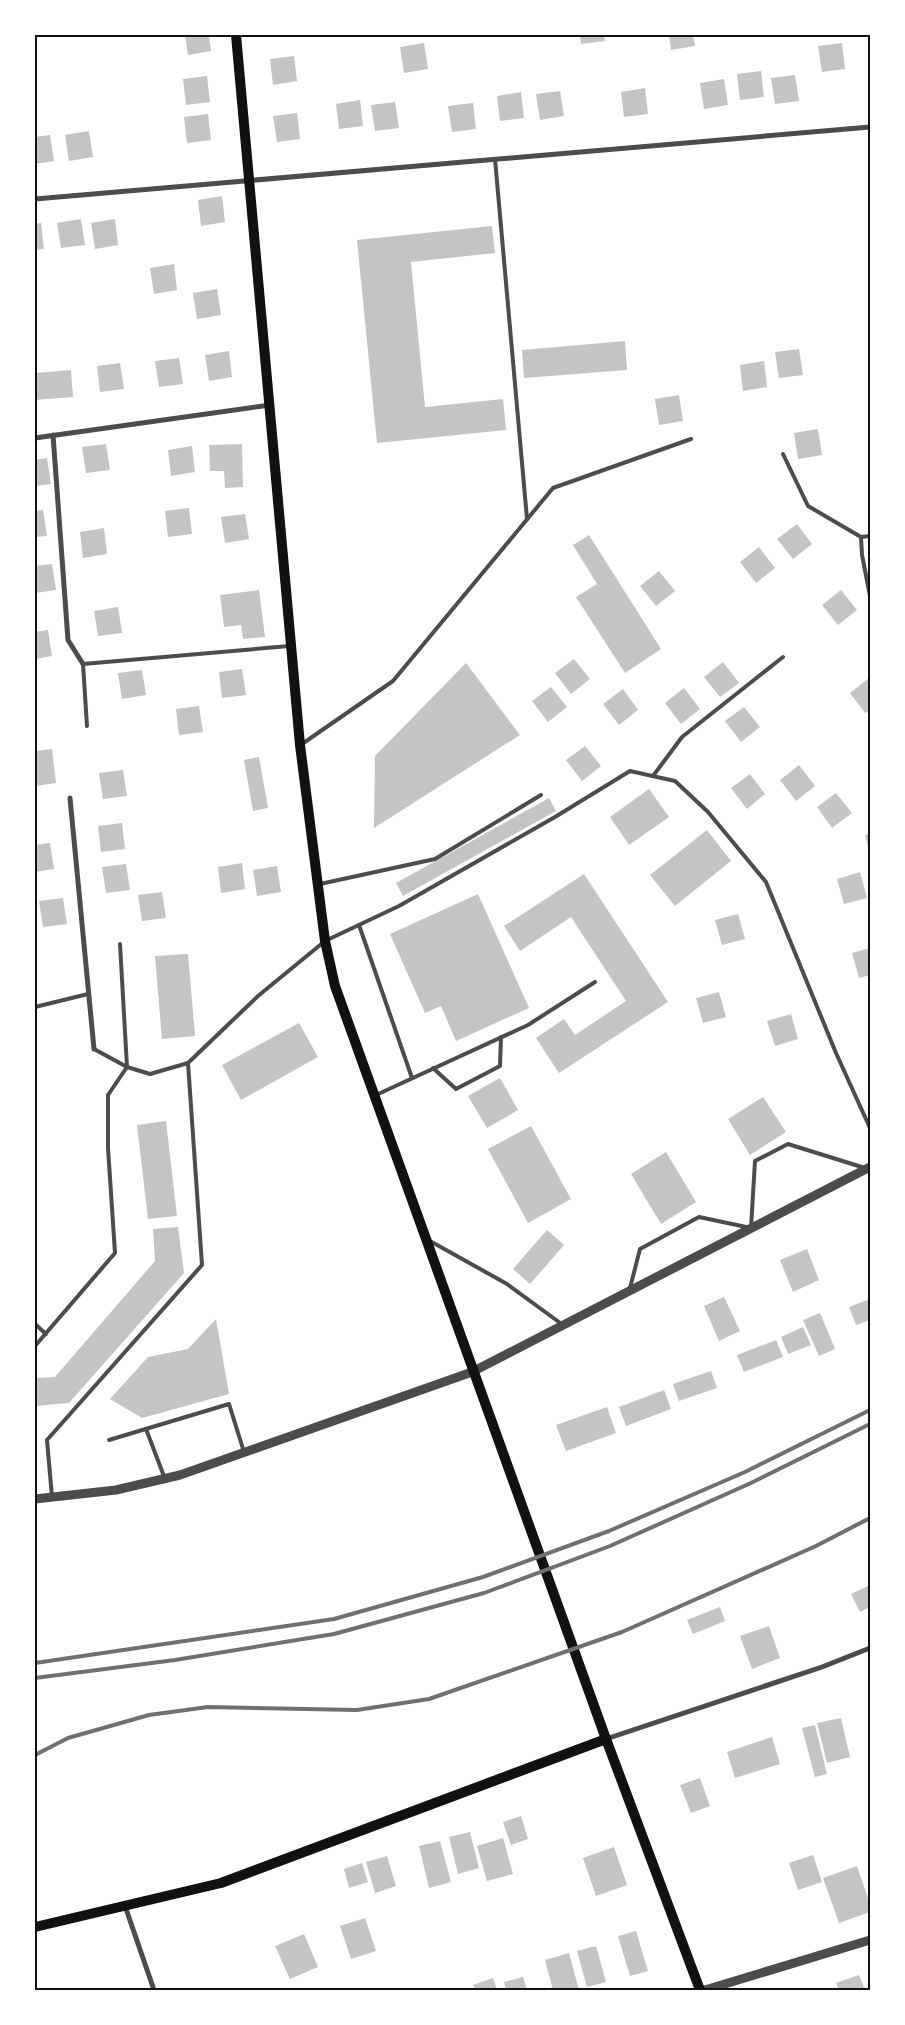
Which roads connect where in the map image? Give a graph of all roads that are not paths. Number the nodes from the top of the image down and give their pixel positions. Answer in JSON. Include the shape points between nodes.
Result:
{"nodes":[{"id":1,"x":236,"y":35,"type":"edge"},
{"id":2,"x":870,"y":127,"type":"edge"},
{"id":3,"x":495,"y":159,"type":"junction"},
{"id":4,"x":250,"y":180,"type":"junction"},
{"id":5,"x":35,"y":199,"type":"edge"},
{"id":6,"x":270,"y":405,"type":"junction"},
{"id":7,"x":53,"y":436,"type":"junction"},
{"id":8,"x":35,"y":438,"type":"edge"},
{"id":9,"x":691,"y":439,"type":"dead end"},
{"id":10,"x":783,"y":454,"type":"dead end"},
{"id":11,"x":527,"y":520,"type":"junction"},
{"id":12,"x":870,"y":536,"type":"edge"},
{"id":13,"x":861,"y":538,"type":"junction"},
{"id":14,"x":870,"y":596,"type":"edge"},
{"id":15,"x":292,"y":646,"type":"junction"},
{"id":16,"x":783,"y":657,"type":"dead end"},
{"id":17,"x":83,"y":664,"type":"junction"},
{"id":18,"x":86,"y":726,"type":"dead end"},
{"id":19,"x":300,"y":745,"type":"junction"},
{"id":20,"x":653,"y":776,"type":"junction"},
{"id":21,"x":541,"y":795,"type":"dead end"},
{"id":22,"x":70,"y":798,"type":"dead end"},
{"id":23,"x":318,"y":884,"type":"junction"},
{"id":24,"x":359,"y":925,"type":"junction"},
{"id":25,"x":325,"y":941,"type":"junction"},
{"id":26,"x":120,"y":944,"type":"dead end"},
{"id":27,"x":596,"y":982,"type":"dead end"},
{"id":28,"x":88,"y":994,"type":"junction"},
{"id":29,"x":35,"y":1007,"type":"edge"},
{"id":30,"x":501,"y":1037,"type":"junction"},
{"id":31,"x":94,"y":1049,"type":"joint"},
{"id":32,"x":188,"y":1063,"type":"junction"},
{"id":33,"x":127,"y":1067,"type":"junction"},
{"id":34,"x":433,"y":1068,"type":"junction"},
{"id":35,"x":412,"y":1078,"type":"junction"},
{"id":36,"x":374,"y":1096,"type":"junction"},
{"id":37,"x":870,"y":1128,"type":"edge"},
{"id":38,"x":868,"y":1168,"type":"edge"},
{"id":39,"x":751,"y":1228,"type":"junction"},
{"id":40,"x":425,"y":1238,"type":"junction"},
{"id":41,"x":629,"y":1291,"type":"junction"},
{"id":42,"x":35,"y":1324,"type":"edge"},
{"id":43,"x":563,"y":1325,"type":"junction"},
{"id":44,"x":46,"y":1334,"type":"junction"},
{"id":45,"x":35,"y":1346,"type":"edge"},
{"id":46,"x":472,"y":1372,"type":"junction"},
{"id":47,"x":146,"y":1429,"type":"junction"},
{"id":48,"x":110,"y":1440,"type":"dead end"},
{"id":49,"x":244,"y":1452,"type":"junction"},
{"id":50,"x":165,"y":1479,"type":"junction"},
{"id":51,"x":52,"y":1497,"type":"junction"},
{"id":52,"x":35,"y":1499,"type":"edge"},
{"id":53,"x":870,"y":1648,"type":"edge"},
{"id":54,"x":606,"y":1739,"type":"junction"},
{"id":55,"x":125,"y":1906,"type":"junction"},
{"id":56,"x":35,"y":1928,"type":"edge"},
{"id":57,"x":870,"y":1940,"type":"edge"},
{"id":58,"x":154,"y":1990,"type":"edge"},
{"id":59,"x":700,"y":1990,"type":"edge"},
{"id":60,"x":705,"y":1990,"type":"edge"}],
"edges":[{"from":1,"to":4,"type":"main road"},
{"from":2,"to":3,"type":"street"},
{"from":3,"to":4,"type":"street"},
{"from":3,"to":11,"type":"lane"},
{"from":4,"to":5,"type":"street"},
{"from":4,"to":6,"type":"main road"},
{"from":6,"to":7,"type":"street"},
{"from":6,"to":15,"type":"main road"},
{"from":7,"to":8,"type":"street"},
{"from":7,"to":17,"type":"street","via":[[68,640]]},
{"from":9,"to":11,"type":"lane","via":[[553,488]]},
{"from":10,"to":13,"type":"lane","via":[[808,506]]},
{"from":11,"to":19,"type":"lane","via":[[393,681]]},
{"from":12,"to":13,"type":"lane"},
{"from":13,"to":14,"type":"lane"},
{"from":15,"to":17,"type":"lane"},
{"from":15,"to":19,"type":"main road"},
{"from":16,"to":20,"type":"lane","via":[[682,737]]},
{"from":17,"to":18,"type":"lane"},
{"from":19,"to":23,"type":"main road"},
{"from":20,"to":24,"type":"lane","via":[[630,771],[399,906]]},
{"from":20,"to":37,"type":"lane","via":[[675,782],[708,812],[766,882]]},
{"from":21,"to":23,"type":"lane","via":[[435,859]]},
{"from":22,"to":28,"type":"street"},
{"from":23,"to":25,"type":"main road"},
{"from":24,"to":25,"type":"lane"},
{"from":24,"to":35,"type":"lane"},
{"from":25,"to":32,"type":"lane","via":[[258,996]]},
{"from":25,"to":36,"type":"main road","via":[[335,986]]},
{"from":26,"to":33,"type":"lane"},
{"from":27,"to":30,"type":"lane","via":[[528,1025]]},
{"from":28,"to":29,"type":"lane"},
{"from":28,"to":31,"type":"street"},
{"from":30,"to":34,"type":"lane"},
{"from":30,"to":34,"type":"lane","via":[[500,1066],[456,1089]]},
{"from":31,"to":33,"type":"lane"},
{"from":32,"to":33,"type":"lane","via":[[150,1074]]},
{"from":32,"to":51,"type":"lane","via":[[202,1265],[47,1440]]},
{"from":33,"to":44,"type":"lane","via":[[108,1095],[115,1253]]},
{"from":34,"to":35,"type":"lane"},
{"from":35,"to":36,"type":"lane"},
{"from":36,"to":40,"type":"main road"},
{"from":38,"to":39,"type":"street"},
{"from":38,"to":39,"type":"lane","via":[[788,1144],[755,1161]]},
{"from":39,"to":41,"type":"street"},
{"from":39,"to":41,"type":"lane","via":[[699,1217],[640,1249]]},
{"from":40,"to":43,"type":"lane","via":[[507,1284]]},
{"from":40,"to":46,"type":"main road"},
{"from":41,"to":43,"type":"street"},
{"from":42,"to":44,"type":"lane"},
{"from":43,"to":46,"type":"street"},
{"from":44,"to":45,"type":"lane"},
{"from":46,"to":49,"type":"street"},
{"from":46,"to":54,"type":"main road"},
{"from":47,"to":48,"type":"lane"},
{"from":47,"to":49,"type":"lane","via":[[229,1404]]},
{"from":47,"to":50,"type":"lane"},
{"from":49,"to":50,"type":"street"},
{"from":50,"to":51,"type":"street","via":[[116,1490]]},
{"from":51,"to":52,"type":"street"},
{"from":53,"to":54,"type":"street"},
{"from":54,"to":55,"type":"main road","via":[[221,1883]]},
{"from":54,"to":59,"type":"main road"},
{"from":55,"to":56,"type":"main road"},
{"from":55,"to":58,"type":"street"},
{"from":57,"to":60,"type":"street"}]}
